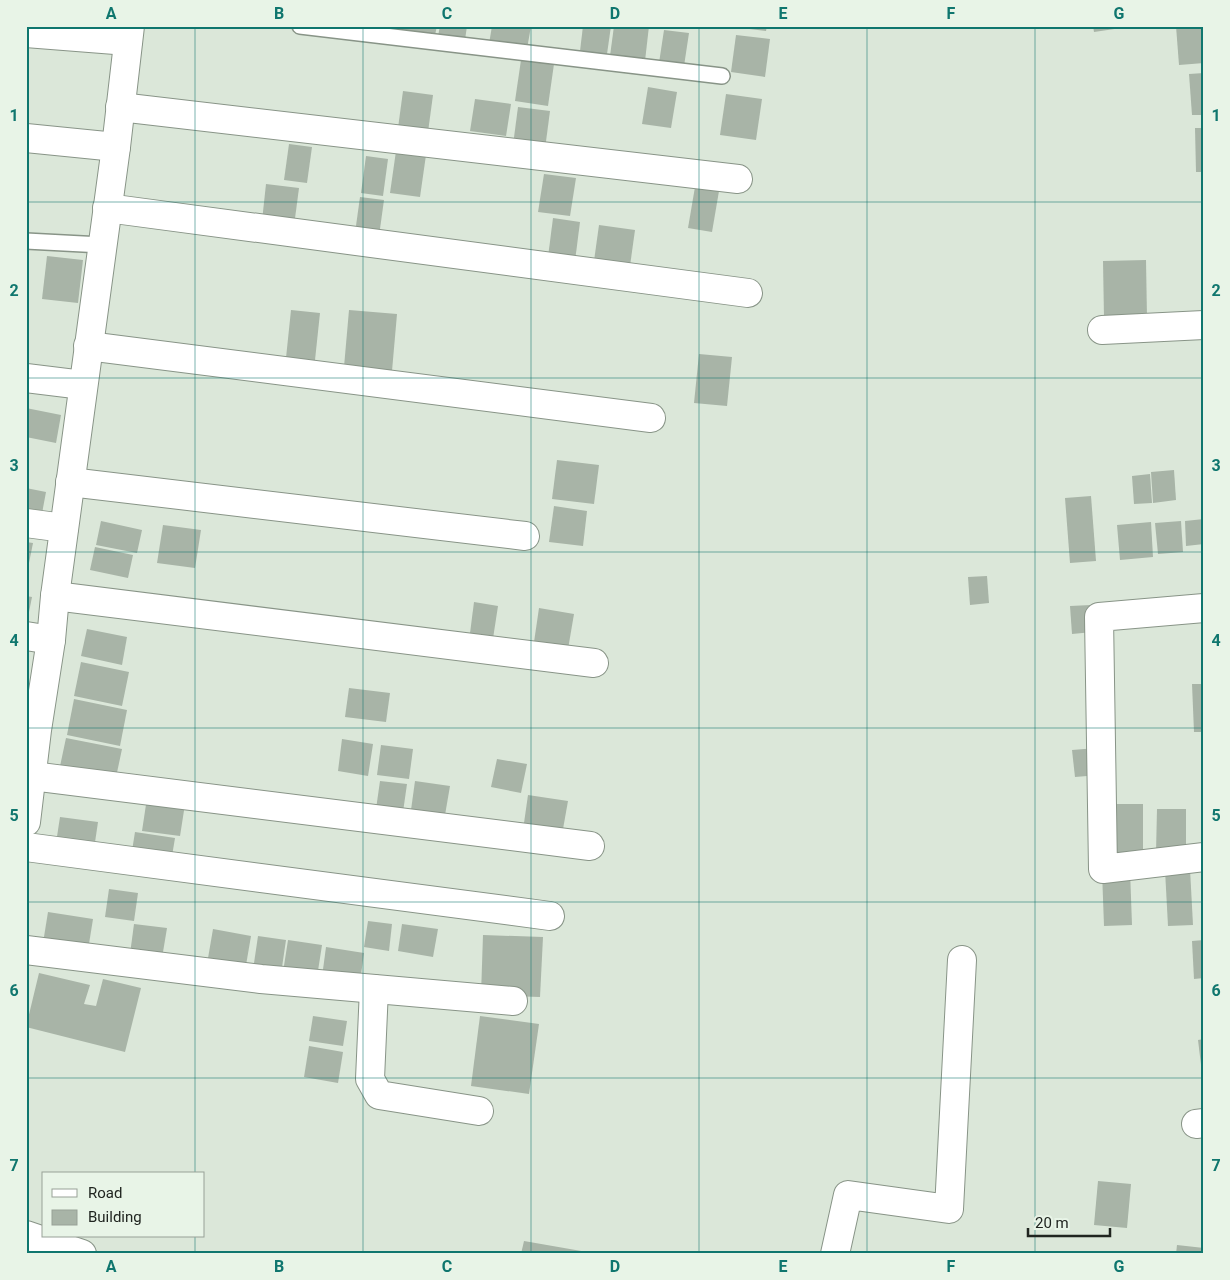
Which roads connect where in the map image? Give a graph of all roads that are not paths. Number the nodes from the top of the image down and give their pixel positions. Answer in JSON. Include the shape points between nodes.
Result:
{"nodes":[{"id":1,"x":300,"y":26,"type":"edge"},
{"id":2,"x":26,"y":33,"type":"edge"},
{"id":3,"x":129,"y":33,"type":"edge"},
{"id":4,"x":722,"y":76,"type":"dead end"},
{"id":5,"x":120,"y":107,"type":"junction"},
{"id":6,"x":26,"y":138,"type":"edge"},
{"id":7,"x":116,"y":147,"type":"junction"},
{"id":8,"x":738,"y":179,"type":"dead end"},
{"id":9,"x":107,"y":208,"type":"junction"},
{"id":10,"x":26,"y":240,"type":"edge"},
{"id":11,"x":102,"y":245,"type":"junction"},
{"id":12,"x":748,"y":293,"type":"dead end"},
{"id":13,"x":1204,"y":325,"type":"edge"},
{"id":14,"x":1102,"y":330,"type":"dead end"},
{"id":15,"x":88,"y":346,"type":"junction"},
{"id":16,"x":26,"y":378,"type":"edge"},
{"id":17,"x":83,"y":385,"type":"junction"},
{"id":18,"x":651,"y":418,"type":"dead end"},
{"id":19,"x":70,"y":482,"type":"junction"},
{"id":20,"x":26,"y":523,"type":"edge"},
{"id":21,"x":64,"y":528,"type":"junction"},
{"id":22,"x":525,"y":536,"type":"dead end"},
{"id":23,"x":55,"y":596,"type":"junction"},
{"id":24,"x":1204,"y":608,"type":"edge"},
{"id":25,"x":39,"y":638,"type":"edge"},
{"id":26,"x":594,"y":663,"type":"dead end"},
{"id":27,"x":32,"y":730,"type":"edge"},
{"id":28,"x":32,"y":776,"type":"junction"},
{"id":29,"x":26,"y":822,"type":"edge"},
{"id":30,"x":590,"y":846,"type":"dead end"},
{"id":31,"x":26,"y":847,"type":"edge"},
{"id":32,"x":1204,"y":857,"type":"edge"},
{"id":33,"x":550,"y":916,"type":"dead end"},
{"id":34,"x":26,"y":950,"type":"edge"},
{"id":35,"x":962,"y":960,"type":"dead end"},
{"id":36,"x":374,"y":989,"type":"junction"},
{"id":37,"x":513,"y":1001,"type":"dead end"},
{"id":38,"x":480,"y":1111,"type":"dead end"},
{"id":39,"x":26,"y":1235,"type":"edge"},
{"id":40,"x":82,"y":1254,"type":"edge"},
{"id":41,"x":835,"y":1254,"type":"edge"}],
"edges":[{"from":1,"to":4,"type":"lane"},
{"from":2,"to":3,"type":"street"},
{"from":3,"to":5,"type":"street"},
{"from":5,"to":7,"type":"street"},
{"from":5,"to":8,"type":"street"},
{"from":6,"to":7,"type":"street"},
{"from":7,"to":9,"type":"street"},
{"from":9,"to":11,"type":"street"},
{"from":9,"to":12,"type":"street"},
{"from":10,"to":11,"type":"lane"},
{"from":11,"to":15,"type":"street"},
{"from":13,"to":14,"type":"street"},
{"from":15,"to":17,"type":"street"},
{"from":15,"to":18,"type":"street"},
{"from":16,"to":17,"type":"street"},
{"from":17,"to":19,"type":"street"},
{"from":19,"to":21,"type":"street"},
{"from":19,"to":22,"type":"street"},
{"from":20,"to":21,"type":"street"},
{"from":21,"to":23,"type":"street"},
{"from":23,"to":25,"type":"street"},
{"from":23,"to":26,"type":"street"},
{"from":24,"to":32,"type":"street","via":[[1099,617],[1103,869]]},
{"from":25,"to":27,"type":"street"},
{"from":27,"to":28,"type":"street"},
{"from":28,"to":29,"type":"street"},
{"from":28,"to":30,"type":"street"},
{"from":31,"to":33,"type":"street"},
{"from":34,"to":36,"type":"street","via":[[261,979]]},
{"from":35,"to":41,"type":"street","via":[[949,1208],[848,1195]]},
{"from":36,"to":37,"type":"street"},
{"from":36,"to":38,"type":"street","via":[[370,1079],[378,1095]]},
{"from":39,"to":40,"type":"street"}]}
